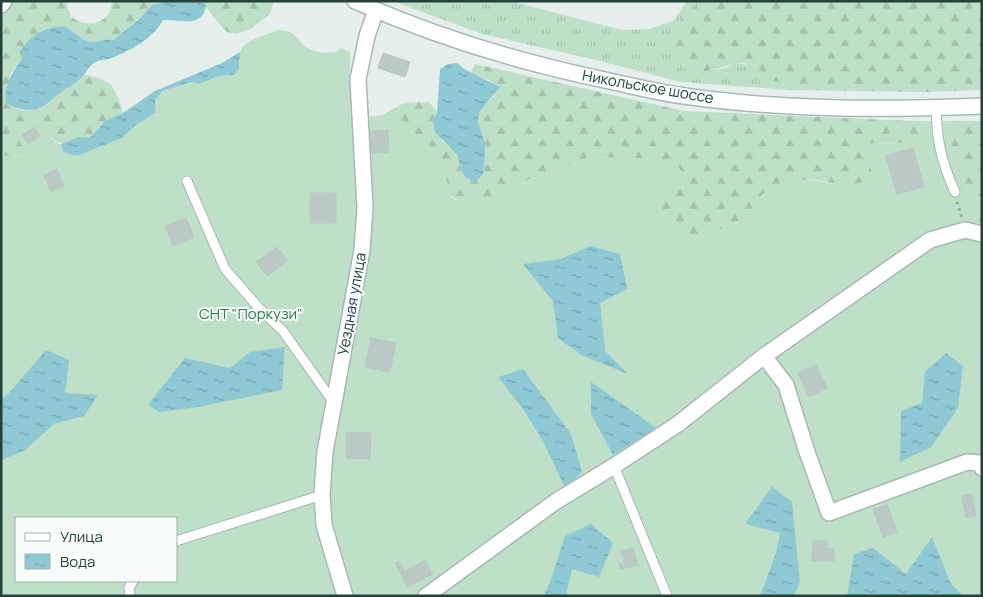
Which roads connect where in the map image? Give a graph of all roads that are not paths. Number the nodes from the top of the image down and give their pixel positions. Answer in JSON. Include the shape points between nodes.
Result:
{"nodes":[{"id":1,"x":4,"y":1,"type":"edge"},
{"id":2,"x":355,"y":1,"type":"edge"},
{"id":3,"x":1,"y":5,"type":"edge"},
{"id":4,"x":376,"y":10,"type":"junction"},
{"id":5,"x":982,"y":106,"type":"edge"},
{"id":6,"x":936,"y":108,"type":"junction"},
{"id":7,"x":187,"y":181,"type":"dead end"},
{"id":8,"x":955,"y":192,"type":"road end"},
{"id":9,"x":982,"y":234,"type":"edge"},
{"id":10,"x":764,"y":356,"type":"junction"},
{"id":11,"x":334,"y":403,"type":"junction"},
{"id":12,"x":614,"y":466,"type":"junction"},
{"id":13,"x":982,"y":468,"type":"edge"},
{"id":14,"x":322,"y":494,"type":"junction"},
{"id":15,"x":178,"y":540,"type":"edge"},
{"id":16,"x":132,"y":582,"type":"edge"},
{"id":17,"x":428,"y":595,"type":"edge"},
{"id":18,"x":130,"y":596,"type":"edge"},
{"id":19,"x":345,"y":596,"type":"edge"},
{"id":20,"x":667,"y":596,"type":"edge"}],
"edges":[{"from":1,"to":3,"type":"street"},
{"from":2,"to":4,"type":"street","name":"Никольское шоссе"},
{"from":4,"to":6,"type":"street","name":"Никольское шоссе","via":[[472,46],[569,73],[682,96],[825,108]]},
{"from":4,"to":11,"type":"street","name":"Уездная улица","via":[[358,79],[364,208],[362,250]]},
{"from":5,"to":6,"type":"street","name":"Никольское шоссе"},
{"from":6,"to":8,"type":"lane","via":[[943,165]]},
{"from":7,"to":11,"type":"lane","via":[[226,269],[283,331]]},
{"from":9,"to":10,"type":"street","via":[[965,230],[930,240]]},
{"from":10,"to":12,"type":"street","via":[[678,424]]},
{"from":10,"to":13,"type":"street","via":[[786,385],[829,513],[967,462],[979,463]]},
{"from":11,"to":14,"type":"street","name":"Уездная улица","via":[[325,452]]},
{"from":12,"to":17,"type":"street","via":[[555,502]]},
{"from":12,"to":20,"type":"lane"},
{"from":14,"to":15,"type":"lane"},
{"from":14,"to":19,"type":"street","name":"Уездная улица","via":[[324,525]]},
{"from":16,"to":18,"type":"lane"}]}
